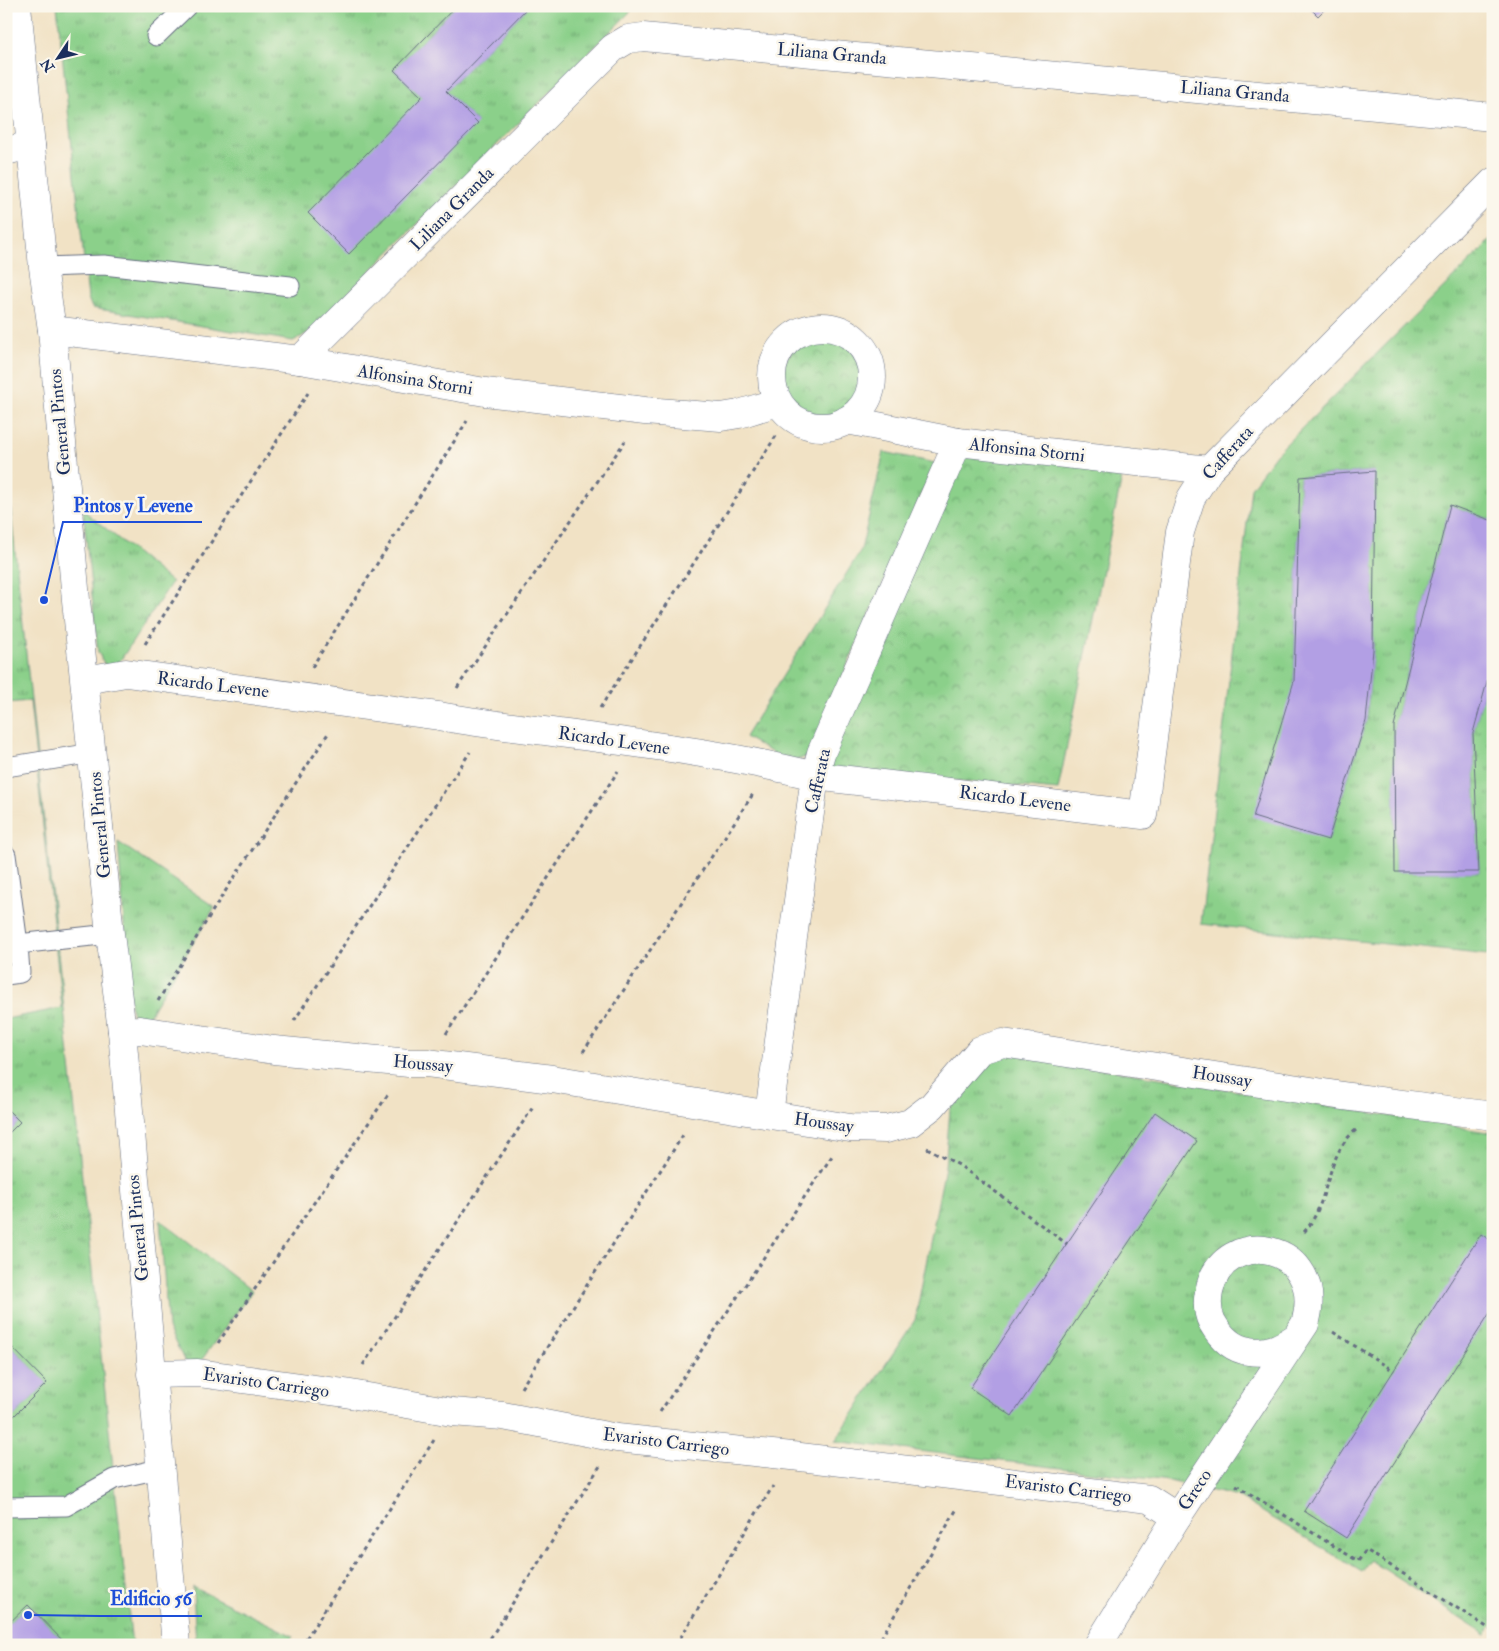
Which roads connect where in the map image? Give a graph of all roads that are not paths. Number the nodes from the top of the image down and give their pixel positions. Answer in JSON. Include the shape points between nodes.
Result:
{"nodes":[{"id":1,"x":17,"y":6,"type":"edge"},
{"id":2,"x":186,"y":6,"type":"edge"},
{"id":3,"x":156,"y":36,"type":"dead end"},
{"id":4,"x":1493,"y":117,"type":"edge"},
{"id":5,"x":19,"y":148,"type":"edge"},
{"id":6,"x":1493,"y":182,"type":"edge"},
{"id":7,"x":43,"y":267,"type":"junction"},
{"id":8,"x":290,"y":286,"type":"dead end"},
{"id":9,"x":52,"y":330,"type":"junction"},
{"id":10,"x":313,"y":363,"type":"junction"},
{"id":11,"x":787,"y":411,"type":"junction"},
{"id":12,"x":847,"y":420,"type":"junction"},
{"id":13,"x":958,"y":442,"type":"junction"},
{"id":14,"x":1209,"y":470,"type":"junction"},
{"id":15,"x":85,"y":680,"type":"junction"},
{"id":16,"x":93,"y":753,"type":"junction"},
{"id":17,"x":6,"y":767,"type":"edge"},
{"id":18,"x":815,"y":776,"type":"junction"},
{"id":19,"x":1143,"y":815,"type":"joint"},
{"id":20,"x":6,"y":855,"type":"edge"},
{"id":21,"x":9,"y":898,"type":"edge"},
{"id":22,"x":110,"y":934,"type":"junction"},
{"id":23,"x":18,"y":944,"type":"junction"},
{"id":24,"x":6,"y":975,"type":"edge"},
{"id":25,"x":131,"y":1030,"type":"junction"},
{"id":26,"x":769,"y":1114,"type":"junction"},
{"id":27,"x":1493,"y":1116,"type":"edge"},
{"id":28,"x":1295,"y":1338,"type":"junction"},
{"id":29,"x":151,"y":1374,"type":"junction"},
{"id":30,"x":159,"y":1469,"type":"junction"},
{"id":31,"x":6,"y":1507,"type":"edge"},
{"id":32,"x":1177,"y":1517,"type":"junction"},
{"id":33,"x":176,"y":1645,"type":"edge"},
{"id":34,"x":1098,"y":1645,"type":"edge"}],
"edges":[{"from":1,"to":5,"type":"street","name":"General Pintos"},
{"from":2,"to":3,"type":"lane"},
{"from":4,"to":10,"type":"street","name":"Liliana Granda","via":[[643,37],[628,39],[613,48]]},
{"from":5,"to":7,"type":"street","name":"General Pintos"},
{"from":6,"to":14,"type":"street","name":"Cafferata"},
{"from":7,"to":8,"type":"lane","via":[[104,266]]},
{"from":7,"to":9,"type":"street","name":"General Pintos"},
{"from":9,"to":10,"type":"street","name":"Alfonsina Storni"},
{"from":9,"to":15,"type":"street","name":"General Pintos"},
{"from":10,"to":11,"type":"street","name":"Alfonsina Storni","via":[[485,392],[645,411],[722,417]]},
{"from":11,"to":12,"type":"street","name":"Alfonsina Storni","via":[[817,427],[833,426]]},
{"from":11,"to":12,"type":"street","name":"Alfonsina Storni","via":[[772,387],[776,356],[796,333],[826,327],[855,339],[871,366],[872,382],[868,397],[860,410]]},
{"from":12,"to":13,"type":"street","name":"Alfonsina Storni"},
{"from":13,"to":14,"type":"street","name":"Alfonsina Storni"},
{"from":13,"to":18,"type":"street","name":"Cafferata","via":[[821,753]]},
{"from":14,"to":19,"type":"street","name":"Cafferata","via":[[1191,498],[1180,532]]},
{"from":15,"to":16,"type":"street","name":"General Pintos"},
{"from":15,"to":18,"type":"street","name":"Ricardo Levene","via":[[126,673],[636,744],[772,765]]},
{"from":16,"to":17,"type":"lane"},
{"from":16,"to":22,"type":"street","name":"General Pintos"},
{"from":18,"to":19,"type":"street","name":"Ricardo Levene"},
{"from":18,"to":26,"type":"street","name":"Cafferata"},
{"from":20,"to":21,"type":"lane"},
{"from":21,"to":23,"type":"lane"},
{"from":22,"to":23,"type":"lane"},
{"from":22,"to":25,"type":"street","name":"General Pintos"},
{"from":23,"to":24,"type":"lane","via":[[20,973]]},
{"from":25,"to":26,"type":"street","name":"Houssay","via":[[274,1050],[558,1080]]},
{"from":25,"to":29,"type":"street","name":"General Pintos"},
{"from":26,"to":27,"type":"street","name":"Houssay","via":[[850,1128],[886,1129],[910,1123],[932,1106],[980,1050],[1003,1043]]},
{"from":28,"to":28,"type":"street","name":"Greco","via":[[1281,1348],[1264,1352],[1247,1351],[1231,1345],[1218,1333],[1210,1318],[1207,1300],[1218,1268],[1247,1250],[1264,1250],[1279,1254],[1299,1270],[1309,1292],[1309,1308],[1305,1324]]},
{"from":28,"to":32,"type":"street","name":"Greco"},
{"from":29,"to":30,"type":"street","name":"General Pintos"},
{"from":29,"to":32,"type":"street","name":"Evaristo Carriego","via":[[198,1373],[345,1393],[452,1412],[503,1416],[629,1440],[1149,1499]]},
{"from":30,"to":31,"type":"lane","via":[[114,1479],[66,1506]]},
{"from":30,"to":33,"type":"street","name":"General Pintos"},
{"from":32,"to":34,"type":"street","name":"Greco"}]}
